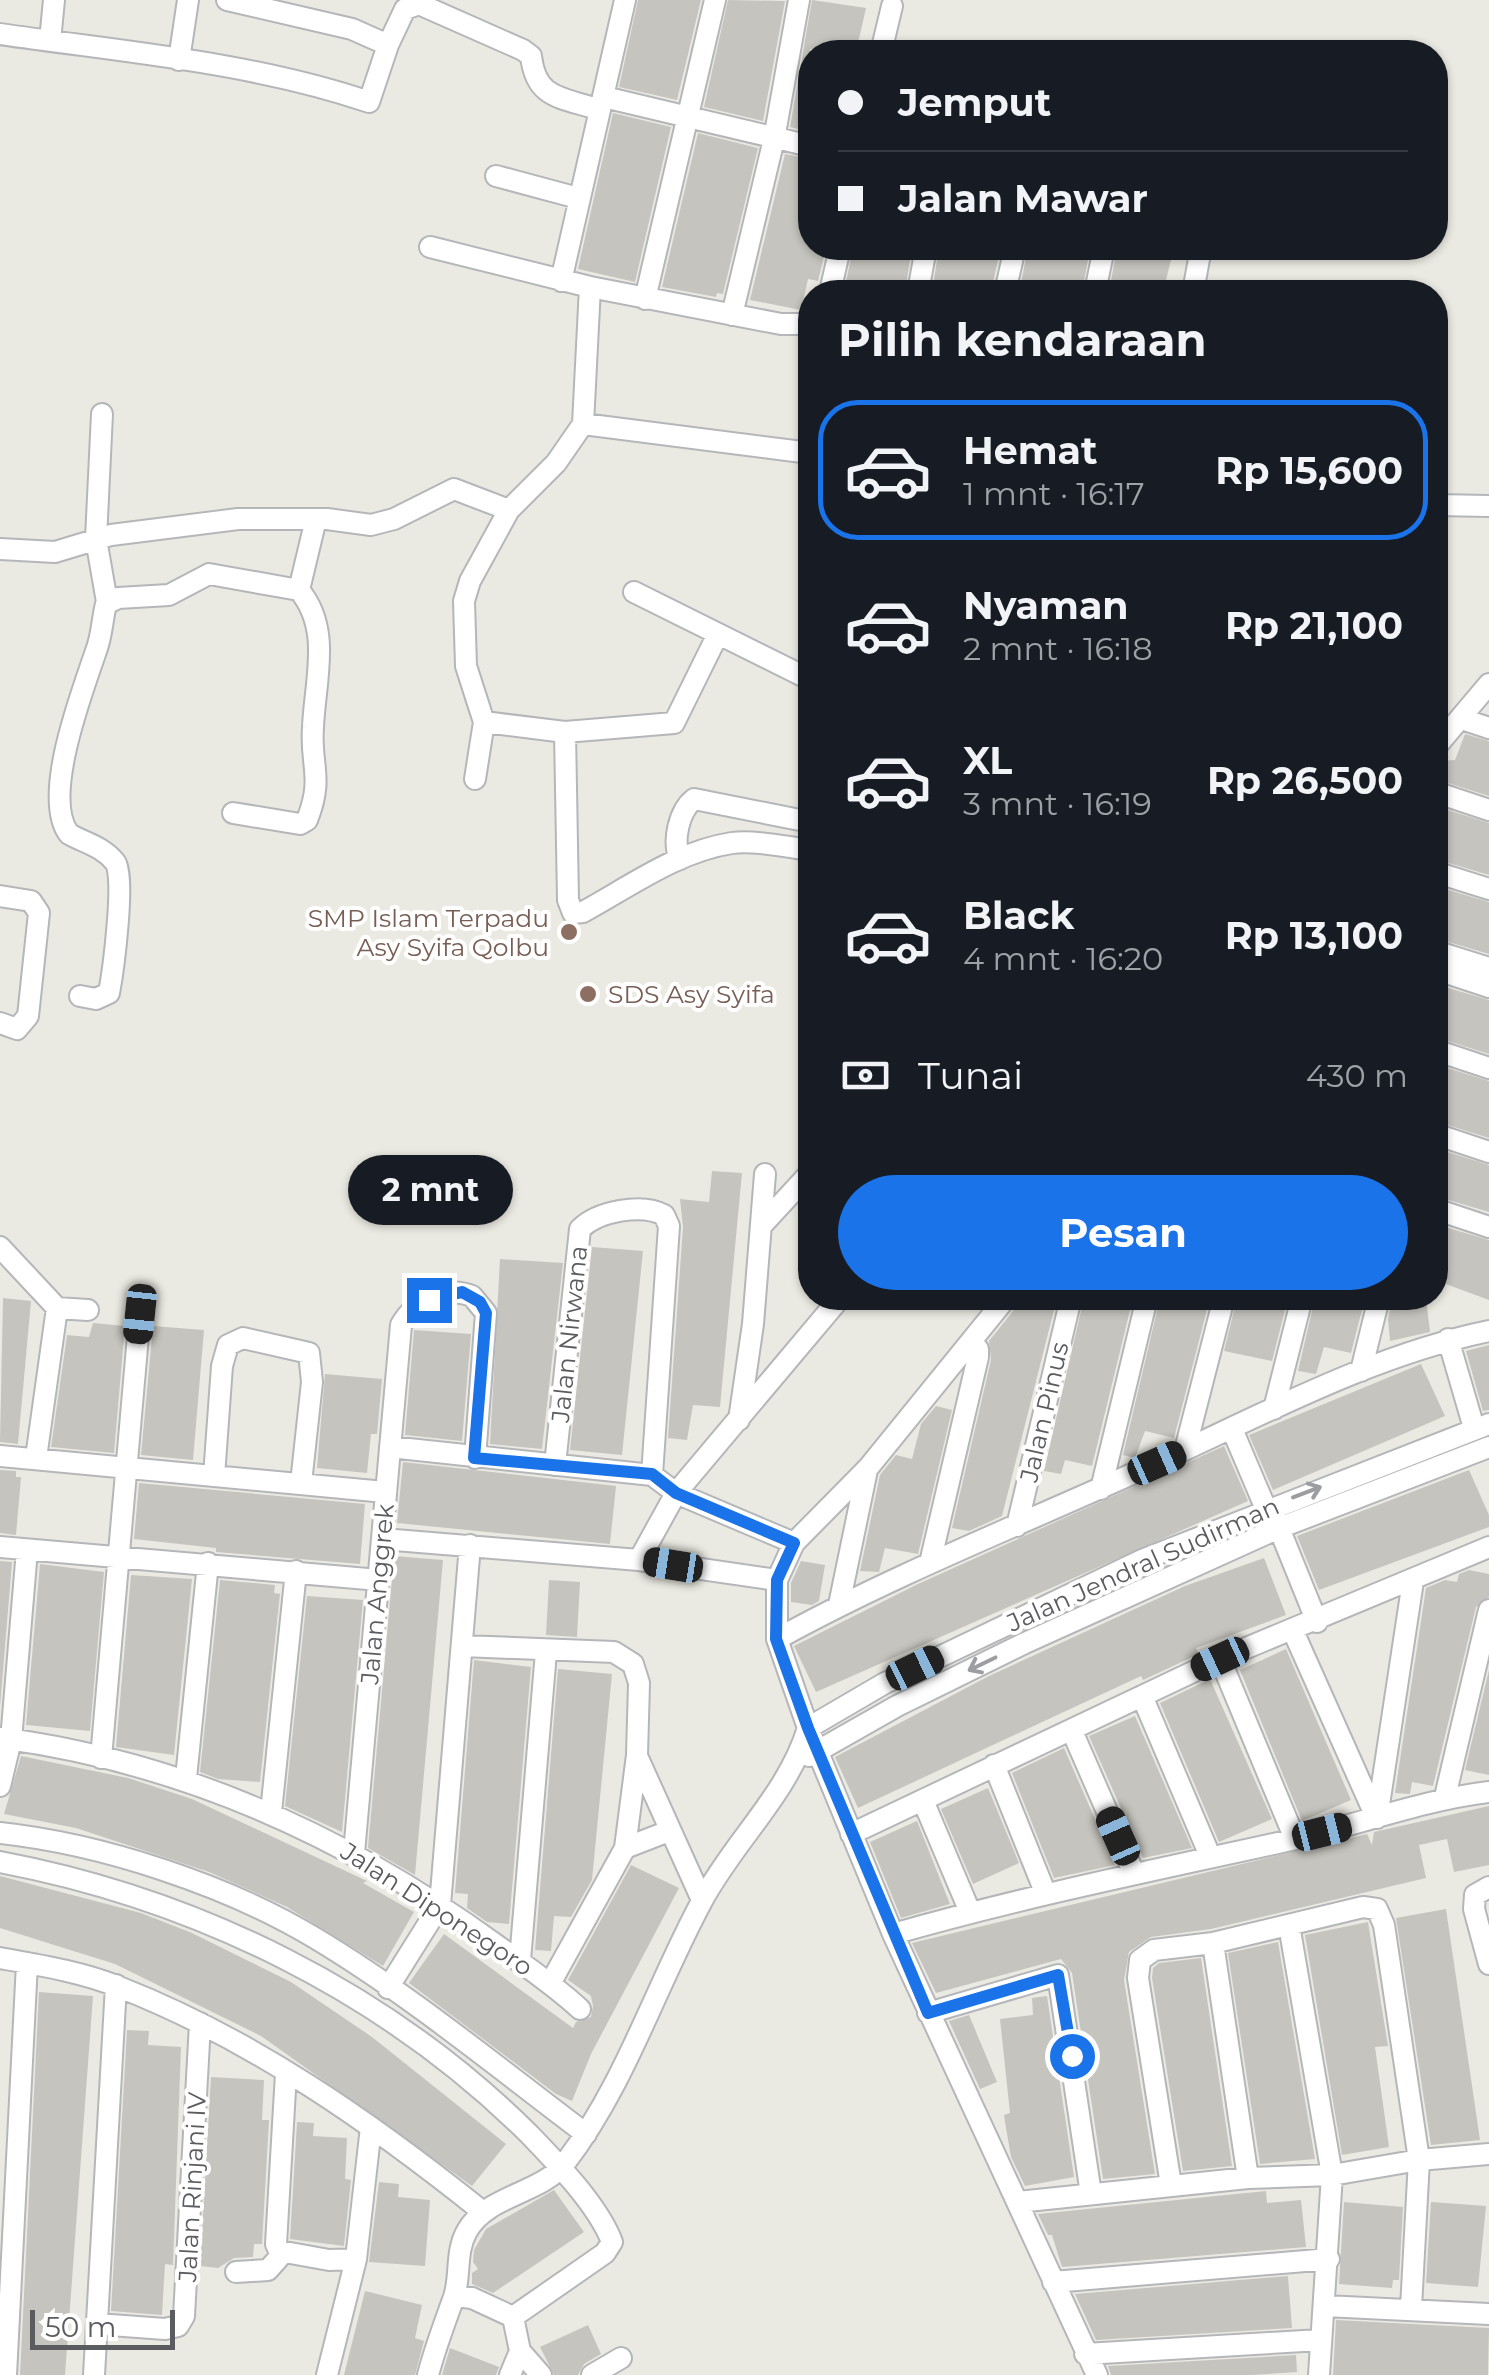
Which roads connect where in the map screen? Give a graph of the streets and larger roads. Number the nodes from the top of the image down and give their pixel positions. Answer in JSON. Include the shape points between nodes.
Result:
{"nodes":[{"id":1,"x":54,"y":0,"type":"edge"},
{"id":2,"x":188,"y":0,"type":"edge"},
{"id":3,"x":227,"y":0,"type":"edge"},
{"id":4,"x":625,"y":0,"type":"edge"},
{"id":5,"x":715,"y":0,"type":"edge"},
{"id":6,"x":799,"y":0,"type":"edge"},
{"id":7,"x":892,"y":6,"type":"dead end"},
{"id":8,"x":0,"y":34,"type":"edge"},
{"id":9,"x":884,"y":40,"type":"edge"},
{"id":10,"x":50,"y":41,"type":"junction"},
{"id":11,"x":388,"y":45,"type":"junction"},
{"id":12,"x":179,"y":60,"type":"junction"},
{"id":13,"x":602,"y":103,"type":"junction"},
{"id":14,"x":689,"y":116,"type":"junction"},
{"id":15,"x":774,"y":139,"type":"junction"},
{"id":16,"x":798,"y":144,"type":"edge"},
{"id":17,"x":496,"y":176,"type":"dead end"},
{"id":18,"x":578,"y":198,"type":"junction"},
{"id":19,"x":430,"y":247,"type":"dead end"},
{"id":20,"x":561,"y":281,"type":"junction"},
{"id":21,"x":590,"y":288,"type":"junction"},
{"id":22,"x":645,"y":298,"type":"junction"},
{"id":23,"x":732,"y":316,"type":"junction"},
{"id":24,"x":798,"y":323,"type":"edge"},
{"id":25,"x":102,"y":414,"type":"dead end"},
{"id":26,"x":583,"y":424,"type":"junction"},
{"id":27,"x":798,"y":451,"type":"edge"},
{"id":28,"x":1489,"y":506,"type":"edge"},
{"id":29,"x":509,"y":510,"type":"junction"},
{"id":30,"x":1448,"y":511,"type":"edge"},
{"id":31,"x":316,"y":520,"type":"junction"},
{"id":32,"x":96,"y":539,"type":"junction"},
{"id":33,"x":0,"y":548,"type":"edge"},
{"id":34,"x":298,"y":590,"type":"junction"},
{"id":35,"x":634,"y":592,"type":"dead end"},
{"id":36,"x":107,"y":602,"type":"junction"},
{"id":37,"x":717,"y":636,"type":"junction"},
{"id":38,"x":798,"y":673,"type":"edge"},
{"id":39,"x":1489,"y":684,"type":"edge"},
{"id":40,"x":1462,"y":719,"type":"junction"},
{"id":41,"x":484,"y":722,"type":"junction"},
{"id":42,"x":1489,"y":728,"type":"edge"},
{"id":43,"x":565,"y":732,"type":"junction"},
{"id":44,"x":1448,"y":734,"type":"edge"},
{"id":45,"x":475,"y":780,"type":"dead end"},
{"id":46,"x":1448,"y":796,"type":"edge"},
{"id":47,"x":1489,"y":810,"type":"edge"},
{"id":48,"x":233,"y":813,"type":"dead end"},
{"id":49,"x":798,"y":819,"type":"edge"},
{"id":50,"x":798,"y":849,"type":"edge"},
{"id":51,"x":680,"y":859,"type":"junction"},
{"id":52,"x":1448,"y":876,"type":"edge"},
{"id":53,"x":1489,"y":889,"type":"edge"},
{"id":54,"x":0,"y":896,"type":"edge"},
{"id":55,"x":1448,"y":955,"type":"edge"},
{"id":56,"x":1489,"y":968,"type":"edge"},
{"id":57,"x":1448,"y":974,"type":"edge"},
{"id":58,"x":1489,"y":986,"type":"edge"},
{"id":59,"x":80,"y":996,"type":"dead end"},
{"id":60,"x":0,"y":1023,"type":"edge"},
{"id":61,"x":1448,"y":1054,"type":"edge"},
{"id":62,"x":1489,"y":1068,"type":"edge"},
{"id":63,"x":1448,"y":1138,"type":"edge"},
{"id":64,"x":1489,"y":1152,"type":"edge"},
{"id":65,"x":765,"y":1174,"type":"dead end"},
{"id":66,"x":798,"y":1186,"type":"edge"},
{"id":67,"x":1448,"y":1213,"type":"edge"},
{"id":68,"x":762,"y":1225,"type":"junction"},
{"id":69,"x":1489,"y":1227,"type":"edge"},
{"id":70,"x":0,"y":1247,"type":"edge"},
{"id":71,"x":57,"y":1308,"type":"junction"},
{"id":72,"x":88,"y":1310,"type":"dead end"},
{"id":73,"x":830,"y":1310,"type":"edge"},
{"id":74,"x":997,"y":1310,"type":"edge"},
{"id":75,"x":1069,"y":1310,"type":"edge"},
{"id":76,"x":1144,"y":1310,"type":"edge"},
{"id":77,"x":1221,"y":1310,"type":"edge"},
{"id":78,"x":1299,"y":1310,"type":"edge"},
{"id":79,"x":1376,"y":1310,"type":"edge"},
{"id":80,"x":140,"y":1314,"type":"dead end"},
{"id":81,"x":1489,"y":1330,"type":"edge"},
{"id":82,"x":1448,"y":1339,"type":"junction"},
{"id":83,"x":972,"y":1343,"type":"junction"},
{"id":84,"x":1361,"y":1371,"type":"junction"},
{"id":85,"x":1274,"y":1410,"type":"junction"},
{"id":86,"x":738,"y":1422,"type":"junction"},
{"id":87,"x":1482,"y":1426,"type":"edge"},
{"id":88,"x":1232,"y":1429,"type":"junction"},
{"id":89,"x":390,"y":1447,"type":"junction"},
{"id":90,"x":1489,"y":1447,"type":"edge"},
{"id":91,"x":1185,"y":1450,"type":"junction"},
{"id":92,"x":0,"y":1456,"type":"edge"},
{"id":93,"x":36,"y":1458,"type":"junction"},
{"id":94,"x":474,"y":1458,"type":"junction"},
{"id":95,"x":555,"y":1465,"type":"junction"},
{"id":96,"x":124,"y":1467,"type":"junction"},
{"id":97,"x":868,"y":1468,"type":"junction"},
{"id":98,"x":652,"y":1474,"type":"junction"},
{"id":99,"x":214,"y":1476,"type":"junction"},
{"id":100,"x":301,"y":1483,"type":"junction"},
{"id":101,"x":1100,"y":1489,"type":"junction"},
{"id":102,"x":385,"y":1492,"type":"junction"},
{"id":103,"x":676,"y":1493,"type":"junction"},
{"id":104,"x":1269,"y":1508,"type":"junction"},
{"id":105,"x":1017,"y":1526,"type":"junction"},
{"id":106,"x":1279,"y":1528,"type":"junction"},
{"id":107,"x":383,"y":1539,"type":"junction"},
{"id":108,"x":794,"y":1543,"type":"junction"},
{"id":109,"x":0,"y":1546,"type":"edge"},
{"id":110,"x":470,"y":1546,"type":"junction"},
{"id":111,"x":1489,"y":1547,"type":"edge"},
{"id":112,"x":27,"y":1550,"type":"junction"},
{"id":113,"x":117,"y":1556,"type":"junction"},
{"id":114,"x":639,"y":1560,"type":"junction"},
{"id":115,"x":1142,"y":1560,"type":"junction"},
{"id":116,"x":930,"y":1563,"type":"junction"},
{"id":117,"x":208,"y":1564,"type":"junction"},
{"id":118,"x":296,"y":1571,"type":"junction"},
{"id":119,"x":379,"y":1580,"type":"junction"},
{"id":120,"x":777,"y":1580,"type":"junction"},
{"id":121,"x":1413,"y":1580,"type":"junction"},
{"id":122,"x":1154,"y":1586,"type":"junction"},
{"id":123,"x":839,"y":1605,"type":"junction"},
{"id":124,"x":1489,"y":1610,"type":"edge"},
{"id":125,"x":1317,"y":1622,"type":"junction"},
{"id":126,"x":1294,"y":1632,"type":"junction"},
{"id":127,"x":776,"y":1639,"type":"junction"},
{"id":128,"x":463,"y":1646,"type":"junction"},
{"id":129,"x":546,"y":1652,"type":"junction"},
{"id":130,"x":1220,"y":1659,"type":"junction"},
{"id":131,"x":1142,"y":1696,"type":"junction"},
{"id":132,"x":808,"y":1728,"type":"junction"},
{"id":133,"x":1072,"y":1731,"type":"junction"},
{"id":134,"x":6,"y":1739,"type":"edge"},
{"id":135,"x":818,"y":1752,"type":"junction"},
{"id":136,"x":637,"y":1756,"type":"junction"},
{"id":137,"x":101,"y":1758,"type":"junction"},
{"id":138,"x":798,"y":1762,"type":"junction"},
{"id":139,"x":994,"y":1764,"type":"junction"},
{"id":140,"x":186,"y":1778,"type":"junction"},
{"id":141,"x":0,"y":1786,"type":"edge"},
{"id":142,"x":1489,"y":1792,"type":"edge"},
{"id":143,"x":1445,"y":1798,"type":"junction"},
{"id":144,"x":924,"y":1803,"type":"junction"},
{"id":145,"x":271,"y":1812,"type":"junction"},
{"id":146,"x":1377,"y":1818,"type":"junction"},
{"id":147,"x":669,"y":1831,"type":"junction"},
{"id":148,"x":0,"y":1833,"type":"edge"},
{"id":149,"x":852,"y":1834,"type":"junction"},
{"id":150,"x":1296,"y":1839,"type":"junction"},
{"id":151,"x":625,"y":1848,"type":"junction"},
{"id":152,"x":354,"y":1853,"type":"junction"},
{"id":153,"x":1210,"y":1856,"type":"junction"},
{"id":154,"x":0,"y":1862,"type":"edge"},
{"id":155,"x":1133,"y":1871,"type":"junction"},
{"id":156,"x":1489,"y":1887,"type":"edge"},
{"id":157,"x":1045,"y":1892,"type":"junction"},
{"id":158,"x":702,"y":1900,"type":"junction"},
{"id":159,"x":440,"y":1904,"type":"junction"},
{"id":160,"x":970,"y":1912,"type":"junction"},
{"id":161,"x":1289,"y":1926,"type":"junction"},
{"id":162,"x":893,"y":1934,"type":"junction"},
{"id":163,"x":1213,"y":1944,"type":"junction"},
{"id":164,"x":0,"y":1958,"type":"edge"},
{"id":165,"x":520,"y":1960,"type":"junction"},
{"id":166,"x":27,"y":1963,"type":"junction"},
{"id":167,"x":1489,"y":1964,"type":"edge"},
{"id":168,"x":551,"y":1982,"type":"junction"},
{"id":169,"x":116,"y":1985,"type":"junction"},
{"id":170,"x":388,"y":1988,"type":"junction"},
{"id":171,"x":580,"y":2009,"type":"dead end"},
{"id":172,"x":928,"y":2013,"type":"junction"},
{"id":173,"x":200,"y":2023,"type":"junction"},
{"id":174,"x":286,"y":2073,"type":"junction"},
{"id":175,"x":371,"y":2127,"type":"junction"},
{"id":176,"x":586,"y":2134,"type":"junction"},
{"id":177,"x":1489,"y":2154,"type":"edge"},
{"id":178,"x":1419,"y":2160,"type":"junction"},
{"id":179,"x":562,"y":2168,"type":"junction"},
{"id":180,"x":1332,"y":2175,"type":"junction"},
{"id":181,"x":1248,"y":2178,"type":"junction"},
{"id":182,"x":1172,"y":2185,"type":"junction"},
{"id":183,"x":1091,"y":2194,"type":"junction"},
{"id":184,"x":1018,"y":2202,"type":"junction"},
{"id":185,"x":483,"y":2212,"type":"junction"},
{"id":186,"x":283,"y":2253,"type":"junction"},
{"id":187,"x":356,"y":2258,"type":"junction"},
{"id":188,"x":1329,"y":2259,"type":"junction"},
{"id":189,"x":236,"y":2272,"type":"dead end"},
{"id":190,"x":1053,"y":2282,"type":"junction"},
{"id":191,"x":362,"y":2291,"type":"dead end"},
{"id":192,"x":455,"y":2296,"type":"junction"},
{"id":193,"x":1326,"y":2306,"type":"junction"},
{"id":194,"x":1411,"y":2308,"type":"junction"},
{"id":195,"x":1489,"y":2314,"type":"edge"},
{"id":196,"x":5,"y":2317,"type":"edge"},
{"id":197,"x":513,"y":2317,"type":"junction"},
{"id":198,"x":97,"y":2324,"type":"junction"},
{"id":199,"x":1320,"y":2340,"type":"junction"},
{"id":200,"x":520,"y":2351,"type":"junction"},
{"id":201,"x":1085,"y":2354,"type":"junction"},
{"id":202,"x":621,"y":2358,"type":"dead end"},
{"id":203,"x":6,"y":2375,"type":"edge"},
{"id":204,"x":94,"y":2375,"type":"edge"},
{"id":205,"x":327,"y":2375,"type":"edge"},
{"id":206,"x":340,"y":2375,"type":"edge"},
{"id":207,"x":428,"y":2375,"type":"edge"},
{"id":208,"x":510,"y":2375,"type":"edge"},
{"id":209,"x":541,"y":2375,"type":"edge"},
{"id":210,"x":592,"y":2375,"type":"edge"},
{"id":211,"x":1097,"y":2375,"type":"edge"},
{"id":212,"x":1320,"y":2375,"type":"edge"}],
"edges":[{"from":1,"to":10,"type":"street"},
{"from":2,"to":12,"type":"street"},
{"from":3,"to":11,"type":"street","via":[[352,29]]},
{"from":4,"to":13,"type":"street"},
{"from":5,"to":14,"type":"street"},
{"from":6,"to":15,"type":"street"},
{"from":7,"to":9,"type":"street"},
{"from":8,"to":10,"type":"street"},
{"from":10,"to":12,"type":"street"},
{"from":11,"to":12,"type":"street","via":[[369,102]]},
{"from":11,"to":13,"type":"street","via":[[405,9],[419,4],[523,50],[540,88]]},
{"from":13,"to":14,"type":"street"},
{"from":13,"to":18,"type":"street"},
{"from":14,"to":15,"type":"street"},
{"from":14,"to":22,"type":"street"},
{"from":15,"to":16,"type":"street"},
{"from":15,"to":23,"type":"street"},
{"from":17,"to":18,"type":"street"},
{"from":18,"to":20,"type":"street"},
{"from":19,"to":20,"type":"street"},
{"from":20,"to":21,"type":"street"},
{"from":21,"to":22,"type":"street"},
{"from":21,"to":26,"type":"street"},
{"from":22,"to":23,"type":"street"},
{"from":23,"to":24,"type":"street"},
{"from":25,"to":32,"type":"street"},
{"from":26,"to":27,"type":"street"},
{"from":26,"to":29,"type":"street"},
{"from":28,"to":30,"type":"street"},
{"from":29,"to":31,"type":"street","via":[[454,489],[383,524]]},
{"from":29,"to":41,"type":"street","via":[[464,602],[466,666]]},
{"from":31,"to":32,"type":"street","via":[[208,521]]},
{"from":31,"to":34,"type":"street"},
{"from":32,"to":33,"type":"street","via":[[55,552]]},
{"from":32,"to":36,"type":"street"},
{"from":34,"to":36,"type":"street","via":[[209,574],[169,595]]},
{"from":34,"to":48,"type":"street","via":[[312,607],[318,632],[312,808],[300,824]]},
{"from":35,"to":37,"type":"street"},
{"from":36,"to":59,"type":"street","via":[[64,760],[64,830],[98,847],[120,873],[108,993]]},
{"from":37,"to":38,"type":"street"},
{"from":37,"to":43,"type":"street","via":[[674,723]]},
{"from":39,"to":40,"type":"street"},
{"from":40,"to":42,"type":"street"},
{"from":40,"to":44,"type":"street"},
{"from":41,"to":43,"type":"street"},
{"from":41,"to":45,"type":"street"},
{"from":43,"to":51,"type":"street","via":[[573,913]]},
{"from":46,"to":47,"type":"street"},
{"from":49,"to":51,"type":"street","via":[[694,799],[675,841]]},
{"from":50,"to":51,"type":"street","via":[[737,842]]},
{"from":52,"to":53,"type":"street"},
{"from":54,"to":60,"type":"street","via":[[31,900],[40,913],[28,1016],[17,1029]]},
{"from":55,"to":56,"type":"street"},
{"from":57,"to":58,"type":"street"},
{"from":61,"to":62,"type":"street"},
{"from":63,"to":64,"type":"street"},
{"from":65,"to":68,"type":"street"},
{"from":66,"to":68,"type":"street"},
{"from":67,"to":69,"type":"street"},
{"from":68,"to":86,"type":"street"},
{"from":70,"to":71,"type":"street"},
{"from":71,"to":72,"type":"street"},
{"from":71,"to":93,"type":"street"},
{"from":73,"to":86,"type":"street"},
{"from":74,"to":83,"type":"street"},
{"from":75,"to":105,"type":"street","name":"Jalan Pinus"},
{"from":76,"to":101,"type":"street"},
{"from":77,"to":91,"type":"street"},
{"from":78,"to":85,"type":"street"},
{"from":79,"to":84,"type":"street"},
{"from":80,"to":96,"type":"street"},
{"from":81,"to":82,"type":"street"},
{"from":82,"to":84,"type":"street"},
{"from":82,"to":87,"type":"street"},
{"from":83,"to":97,"type":"street"},
{"from":83,"to":116,"type":"street","via":[[978,1357]]},
{"from":84,"to":85,"type":"street"},
{"from":85,"to":88,"type":"street"},
{"from":86,"to":103,"type":"street"},
{"from":104,"to":87,"type":"street","name":"Jalan Jendral Sudirman","one_way":true},
{"from":88,"to":91,"type":"street"},
{"from":88,"to":104,"type":"street"},
{"from":89,"to":94,"type":"street"},
{"from":89,"to":94,"type":"street","name":"Jalan Anggrek","via":[[406,1317],[440,1294],[462,1292],[480,1302],[487,1322]]},
{"from":89,"to":102,"type":"street","name":"Jalan Anggrek"},
{"from":90,"to":106,"type":"street","name":"Jalan Jendral Sudirman"},
{"from":91,"to":101,"type":"street"},
{"from":92,"to":93,"type":"street"},
{"from":93,"to":96,"type":"street"},
{"from":94,"to":95,"type":"street"},
{"from":95,"to":98,"type":"street"},
{"from":95,"to":98,"type":"street","name":"Jalan Nirwana","via":[[577,1240],[585,1224],[602,1215],[660,1212],[669,1226]]},
{"from":96,"to":99,"type":"street"},
{"from":96,"to":113,"type":"street"},
{"from":97,"to":108,"type":"street"},
{"from":97,"to":123,"type":"street"},
{"from":98,"to":103,"type":"street"},
{"from":99,"to":100,"type":"street"},
{"from":99,"to":100,"type":"street","via":[[222,1366],[232,1341],[243,1338],[309,1354]]},
{"from":100,"to":102,"type":"street"},
{"from":101,"to":105,"type":"street"},
{"from":102,"to":107,"type":"street","name":"Jalan Anggrek"},
{"from":103,"to":108,"type":"street"},
{"from":103,"to":114,"type":"street"},
{"from":104,"to":106,"type":"street"},
{"from":104,"to":115,"type":"street","name":"Jalan Jendral Sudirman"},
{"from":105,"to":116,"type":"street"},
{"from":106,"to":122,"type":"street","name":"Jalan Jendral Sudirman"},
{"from":106,"to":125,"type":"street"},
{"from":107,"to":110,"type":"street"},
{"from":107,"to":119,"type":"street","name":"Jalan Anggrek"},
{"from":108,"to":120,"type":"street"},
{"from":109,"to":112,"type":"street"},
{"from":110,"to":114,"type":"street"},
{"from":110,"to":128,"type":"street"},
{"from":111,"to":121,"type":"street"},
{"from":112,"to":113,"type":"street"},
{"from":112,"to":134,"type":"street"},
{"from":113,"to":117,"type":"street"},
{"from":113,"to":137,"type":"street"},
{"from":114,"to":120,"type":"street"},
{"from":115,"to":122,"type":"street"},
{"from":115,"to":132,"type":"street","name":"Jalan Jendral Sudirman","via":[[884,1684]]},
{"from":116,"to":123,"type":"street"},
{"from":117,"to":118,"type":"street"},
{"from":117,"to":140,"type":"street"},
{"from":118,"to":119,"type":"street"},
{"from":118,"to":145,"type":"street"},
{"from":119,"to":152,"type":"street","name":"Jalan Anggrek"},
{"from":120,"to":127,"type":"street"},
{"from":121,"to":125,"type":"street"},
{"from":121,"to":146,"type":"street"},
{"from":122,"to":135,"type":"street","name":"Jalan Jendral Sudirman","one_way":true,"via":[[896,1706]]},
{"from":123,"to":127,"type":"street"},
{"from":124,"to":143,"type":"street"},
{"from":125,"to":126,"type":"street"},
{"from":126,"to":130,"type":"street"},
{"from":126,"to":146,"type":"street"},
{"from":127,"to":132,"type":"street"},
{"from":128,"to":129,"type":"street"},
{"from":128,"to":159,"type":"street"},
{"from":129,"to":136,"type":"street","via":[[626,1656],[640,1683]]},
{"from":129,"to":165,"type":"street"},
{"from":130,"to":131,"type":"street"},
{"from":130,"to":150,"type":"street"},
{"from":131,"to":133,"type":"street"},
{"from":131,"to":153,"type":"street"},
{"from":132,"to":135,"type":"street"},
{"from":132,"to":138,"type":"street"},
{"from":133,"to":139,"type":"street"},
{"from":133,"to":155,"type":"street"},
{"from":134,"to":137,"type":"street","name":"Jalan Diponegoro"},
{"from":134,"to":141,"type":"street"},
{"from":135,"to":138,"type":"street","name":"Jalan Jendral Sudirman"},
{"from":135,"to":149,"type":"street"},
{"from":136,"to":147,"type":"street"},
{"from":136,"to":151,"type":"street"},
{"from":137,"to":140,"type":"street","name":"Jalan Diponegoro"},
{"from":138,"to":158,"type":"street"},
{"from":139,"to":144,"type":"street"},
{"from":139,"to":157,"type":"street"},
{"from":140,"to":145,"type":"street","name":"Jalan Diponegoro"},
{"from":142,"to":143,"type":"street"},
{"from":143,"to":146,"type":"street"},
{"from":144,"to":149,"type":"street"},
{"from":144,"to":160,"type":"street"},
{"from":145,"to":152,"type":"street","name":"Jalan Diponegoro"},
{"from":146,"to":150,"type":"street"},
{"from":147,"to":151,"type":"street"},
{"from":147,"to":158,"type":"street"},
{"from":148,"to":170,"type":"street","via":[[78,1845],[226,1896],[314,1937]]},
{"from":149,"to":162,"type":"street"},
{"from":150,"to":153,"type":"street"},
{"from":151,"to":168,"type":"street"},
{"from":152,"to":159,"type":"street","name":"Jalan Diponegoro"},
{"from":153,"to":155,"type":"street"},
{"from":154,"to":179,"type":"street","via":[[144,1897],[271,1951],[437,2055]]},
{"from":155,"to":157,"type":"street"},
{"from":156,"to":167,"type":"street","via":[[1475,1896],[1474,1909]]},
{"from":157,"to":160,"type":"street"},
{"from":158,"to":176,"type":"street"},
{"from":159,"to":165,"type":"street","name":"Jalan Diponegoro"},
{"from":159,"to":170,"type":"street"},
{"from":160,"to":162,"type":"street"},
{"from":161,"to":163,"type":"street"},
{"from":161,"to":178,"type":"street","via":[[1363,1907],[1381,1916]]},
{"from":161,"to":180,"type":"street"},
{"from":162,"to":172,"type":"street"},
{"from":163,"to":181,"type":"street"},
{"from":163,"to":182,"type":"street","via":[[1154,1950],[1138,1965]]},
{"from":164,"to":166,"type":"street"},
{"from":165,"to":168,"type":"street","name":"Jalan Diponegoro"},
{"from":166,"to":169,"type":"street"},
{"from":166,"to":196,"type":"street"},
{"from":168,"to":171,"type":"street","name":"Jalan Diponegoro"},
{"from":169,"to":173,"type":"street"},
{"from":169,"to":198,"type":"street"},
{"from":170,"to":176,"type":"street"},
{"from":172,"to":183,"type":"street","via":[[1058,1975]]},
{"from":172,"to":184,"type":"street"},
{"from":173,"to":174,"type":"street"},
{"from":173,"to":198,"type":"street","name":"Jalan Rinjani IV","via":[[184,2316],[165,2329]]},
{"from":174,"to":175,"type":"street"},
{"from":174,"to":186,"type":"street","via":[[275,2234]]},
{"from":175,"to":185,"type":"street"},
{"from":175,"to":187,"type":"street"},
{"from":176,"to":179,"type":"street"},
{"from":177,"to":178,"type":"street"},
{"from":178,"to":180,"type":"street"},
{"from":178,"to":194,"type":"street"},
{"from":179,"to":185,"type":"street"},
{"from":179,"to":197,"type":"street","via":[[609,2234],[611,2247]]},
{"from":180,"to":181,"type":"street"},
{"from":180,"to":188,"type":"street"},
{"from":181,"to":182,"type":"street"},
{"from":182,"to":183,"type":"street"},
{"from":183,"to":184,"type":"street"},
{"from":184,"to":190,"type":"street"},
{"from":185,"to":192,"type":"street","via":[[461,2243]]},
{"from":186,"to":187,"type":"street"},
{"from":186,"to":189,"type":"street","via":[[268,2270]]},
{"from":187,"to":205,"type":"street"},
{"from":188,"to":190,"type":"street"},
{"from":188,"to":193,"type":"street"},
{"from":190,"to":201,"type":"street"},
{"from":191,"to":206,"type":"street"},
{"from":192,"to":197,"type":"street"},
{"from":192,"to":207,"type":"street"},
{"from":193,"to":194,"type":"street"},
{"from":193,"to":199,"type":"street"},
{"from":194,"to":195,"type":"street"},
{"from":196,"to":203,"type":"street"},
{"from":197,"to":200,"type":"street"},
{"from":198,"to":204,"type":"street"},
{"from":199,"to":201,"type":"street"},
{"from":199,"to":212,"type":"street"},
{"from":200,"to":208,"type":"street"},
{"from":200,"to":209,"type":"street"},
{"from":201,"to":211,"type":"street"},
{"from":202,"to":210,"type":"street"}]}
